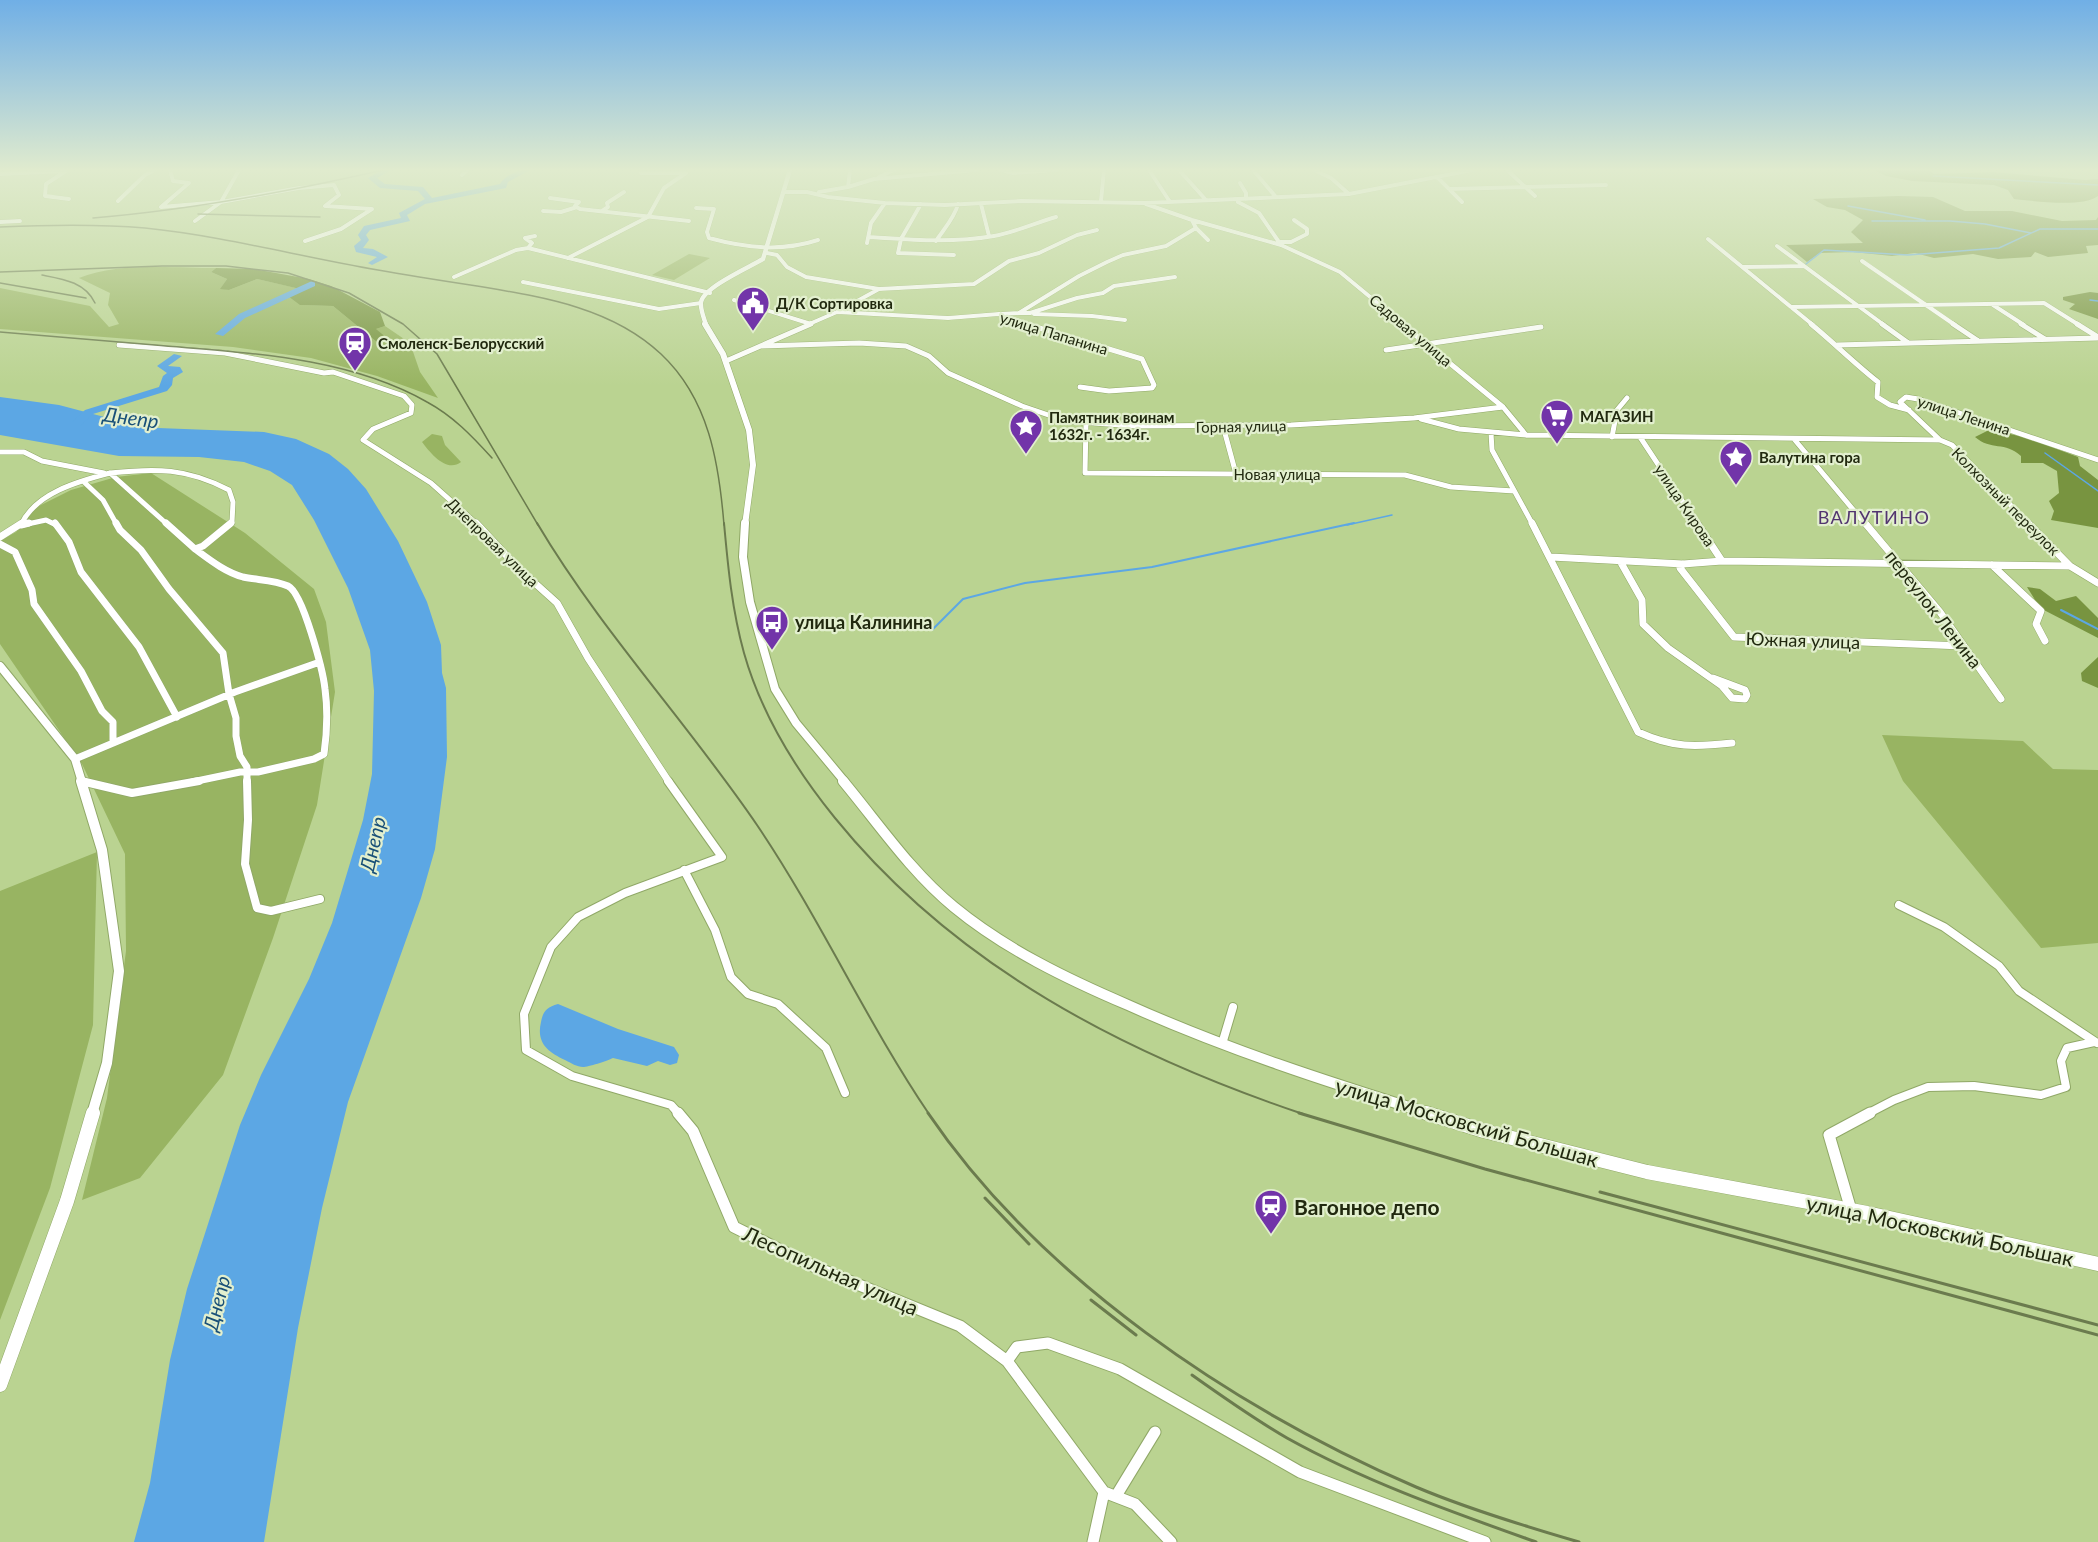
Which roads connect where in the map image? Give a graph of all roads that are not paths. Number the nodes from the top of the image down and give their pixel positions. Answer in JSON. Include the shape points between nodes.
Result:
{"nodes":[{"id":1,"x":531,"y":242,"type":"edge"},
{"id":2,"x":599,"y":242,"type":"edge"},
{"id":3,"x":724,"y":242,"type":"edge"},
{"id":4,"x":770,"y":242,"type":"edge"},
{"id":5,"x":809,"y":242,"type":"edge"},
{"id":6,"x":900,"y":242,"type":"edge"},
{"id":7,"x":1063,"y":242,"type":"edge"},
{"id":8,"x":1173,"y":242,"type":"edge"},
{"id":9,"x":1273,"y":242,"type":"edge"},
{"id":10,"x":1291,"y":242,"type":"edge"},
{"id":11,"x":1712,"y":242,"type":"edge"},
{"id":12,"x":1280,"y":244,"type":"junction"},
{"id":13,"x":1777,"y":246,"type":"dead end"},
{"id":14,"x":528,"y":248,"type":"junction"},
{"id":15,"x":767,"y":251,"type":"junction"},
{"id":16,"x":954,"y":255,"type":"dead end"},
{"id":17,"x":568,"y":258,"type":"junction"},
{"id":18,"x":1862,"y":261,"type":"dead end"},
{"id":19,"x":1804,"y":266,"type":"junction"},
{"id":20,"x":1743,"y":267,"type":"junction"},
{"id":21,"x":1175,"y":277,"type":"dead end"},
{"id":22,"x":454,"y":278,"type":"dead end"},
{"id":23,"x":523,"y":282,"type":"dead end"},
{"id":24,"x":879,"y":289,"type":"junction"},
{"id":25,"x":709,"y":292,"type":"junction"},
{"id":26,"x":734,"y":300,"type":"dead end"},
{"id":27,"x":701,"y":303,"type":"junction"},
{"id":28,"x":1991,"y":304,"type":"junction"},
{"id":29,"x":1857,"y":305,"type":"junction"},
{"id":30,"x":1925,"y":305,"type":"junction"},
{"id":31,"x":1791,"y":307,"type":"junction"},
{"id":32,"x":837,"y":312,"type":"junction"},
{"id":33,"x":1019,"y":313,"type":"junction"},
{"id":34,"x":1030,"y":313,"type":"junction"},
{"id":35,"x":999,"y":314,"type":"junction"},
{"id":36,"x":1125,"y":320,"type":"dead end"},
{"id":37,"x":811,"y":324,"type":"junction"},
{"id":38,"x":1541,"y":327,"type":"dead end"},
{"id":39,"x":2098,"y":337,"type":"edge"},
{"id":40,"x":2045,"y":339,"type":"junction"},
{"id":41,"x":1977,"y":340,"type":"junction"},
{"id":42,"x":1907,"y":342,"type":"junction"},
{"id":43,"x":119,"y":345,"type":"dead end"},
{"id":44,"x":1429,"y":345,"type":"junction"},
{"id":45,"x":1837,"y":345,"type":"junction"},
{"id":46,"x":762,"y":346,"type":"junction"},
{"id":47,"x":1386,"y":350,"type":"dead end"},
{"id":48,"x":725,"y":357,"type":"junction"},
{"id":49,"x":1080,"y":387,"type":"dead end"},
{"id":50,"x":1627,"y":398,"type":"dead end"},
{"id":51,"x":1503,"y":407,"type":"junction"},
{"id":52,"x":1909,"y":410,"type":"junction"},
{"id":53,"x":1414,"y":418,"type":"junction"},
{"id":54,"x":1086,"y":424,"type":"junction"},
{"id":55,"x":1223,"y":426,"type":"junction"},
{"id":56,"x":1491,"y":433,"type":"junction"},
{"id":57,"x":1526,"y":435,"type":"junction"},
{"id":58,"x":1612,"y":437,"type":"junction"},
{"id":59,"x":1640,"y":437,"type":"junction"},
{"id":60,"x":1794,"y":439,"type":"junction"},
{"id":61,"x":1940,"y":440,"type":"junction"},
{"id":62,"x":0,"y":452,"type":"edge"},
{"id":63,"x":2098,"y":460,"type":"edge"},
{"id":64,"x":78,"y":467,"type":"junction"},
{"id":65,"x":108,"y":473,"type":"junction"},
{"id":66,"x":1236,"y":474,"type":"junction"},
{"id":67,"x":84,"y":482,"type":"junction"},
{"id":68,"x":73,"y":486,"type":"junction"},
{"id":69,"x":1514,"y":490,"type":"junction"},
{"id":70,"x":21,"y":525,"type":"junction"},
{"id":71,"x":0,"y":537,"type":"edge"},
{"id":72,"x":0,"y":544,"type":"edge"},
{"id":73,"x":195,"y":549,"type":"junction"},
{"id":74,"x":1551,"y":557,"type":"junction"},
{"id":75,"x":1620,"y":561,"type":"junction"},
{"id":76,"x":1722,"y":561,"type":"junction"},
{"id":77,"x":1900,"y":563,"type":"junction"},
{"id":78,"x":1992,"y":565,"type":"junction"},
{"id":79,"x":1682,"y":566,"type":"junction"},
{"id":80,"x":2070,"y":566,"type":"junction"},
{"id":81,"x":2098,"y":583,"type":"edge"},
{"id":82,"x":2045,"y":640,"type":"dead end"},
{"id":83,"x":1963,"y":646,"type":"junction"},
{"id":84,"x":317,"y":663,"type":"junction"},
{"id":85,"x":0,"y":666,"type":"edge"},
{"id":86,"x":1713,"y":678,"type":"junction"},
{"id":87,"x":230,"y":694,"type":"junction"},
{"id":88,"x":2001,"y":699,"type":"dead end"},
{"id":89,"x":177,"y":717,"type":"junction"},
{"id":90,"x":1732,"y":742,"type":"dead end"},
{"id":91,"x":113,"y":743,"type":"junction"},
{"id":92,"x":75,"y":759,"type":"junction"},
{"id":93,"x":248,"y":772,"type":"junction"},
{"id":94,"x":81,"y":781,"type":"junction"},
{"id":95,"x":722,"y":856,"type":"joint"},
{"id":96,"x":684,"y":870,"type":"junction"},
{"id":97,"x":320,"y":899,"type":"dead end"},
{"id":98,"x":1899,"y":905,"type":"dead end"},
{"id":99,"x":1233,"y":1007,"type":"dead end"},
{"id":100,"x":2096,"y":1043,"type":"edge"},
{"id":101,"x":1222,"y":1044,"type":"junction"},
{"id":102,"x":845,"y":1093,"type":"dead end"},
{"id":103,"x":1851,"y":1210,"type":"junction"},
{"id":104,"x":2098,"y":1264,"type":"edge"},
{"id":105,"x":1007,"y":1361,"type":"junction"},
{"id":106,"x":0,"y":1385,"type":"edge"},
{"id":107,"x":1155,"y":1432,"type":"dead end"},
{"id":108,"x":1110,"y":1494,"type":"junction"},
{"id":109,"x":1093,"y":1542,"type":"edge"},
{"id":110,"x":1171,"y":1542,"type":"edge"},
{"id":111,"x":1485,"y":1542,"type":"edge"}],
"edges":[{"from":1,"to":14,"type":"street"},
{"from":2,"to":17,"type":"street"},
{"from":3,"to":15,"type":"street"},
{"from":4,"to":15,"type":"street"},
{"from":5,"to":15,"type":"street"},
{"from":6,"to":16,"type":"street","via":[[898,253]]},
{"from":7,"to":24,"type":"street","via":[[1040,254],[1009,261],[974,284]]},
{"from":8,"to":33,"type":"street","via":[[1107,262]]},
{"from":9,"to":12,"type":"street","name":"Садовая улица"},
{"from":10,"to":12,"type":"street"},
{"from":11,"to":20,"type":"street"},
{"from":12,"to":44,"type":"street","name":"Садовая улица","via":[[1341,273]]},
{"from":13,"to":19,"type":"street"},
{"from":14,"to":17,"type":"street"},
{"from":14,"to":22,"type":"street"},
{"from":15,"to":24,"type":"street","via":[[806,277]]},
{"from":15,"to":25,"type":"street","via":[[764,259]]},
{"from":17,"to":25,"type":"street"},
{"from":18,"to":30,"type":"street"},
{"from":19,"to":20,"type":"street"},
{"from":19,"to":29,"type":"street"},
{"from":20,"to":31,"type":"street"},
{"from":21,"to":34,"type":"street","via":[[1114,286],[1103,293]]},
{"from":23,"to":27,"type":"street","via":[[659,309]]},
{"from":24,"to":32,"type":"street"},
{"from":25,"to":27,"type":"street"},
{"from":26,"to":37,"type":"street"},
{"from":27,"to":48,"type":"street","via":[[706,327]]},
{"from":28,"to":30,"type":"street"},
{"from":28,"to":39,"type":"street","via":[[2044,303]]},
{"from":28,"to":40,"type":"street"},
{"from":29,"to":30,"type":"street"},
{"from":29,"to":31,"type":"street"},
{"from":29,"to":42,"type":"street"},
{"from":30,"to":41,"type":"street"},
{"from":31,"to":45,"type":"street"},
{"from":32,"to":35,"type":"street","name":"улица Папанина","via":[[948,318]]},
{"from":32,"to":37,"type":"street","name":"улица Папанина"},
{"from":33,"to":34,"type":"street"},
{"from":33,"to":35,"type":"street"},
{"from":34,"to":36,"type":"street"},
{"from":35,"to":49,"type":"street","name":"улица Папанина","via":[[1140,359],[1154,385],[1109,391]]},
{"from":37,"to":46,"type":"street","name":"улица Папанина"},
{"from":38,"to":44,"type":"street"},
{"from":39,"to":40,"type":"street"},
{"from":40,"to":41,"type":"street"},
{"from":41,"to":42,"type":"street"},
{"from":42,"to":45,"type":"street"},
{"from":43,"to":95,"type":"street","name":"Днепровая улица","via":[[225,353],[285,367],[333,372],[405,396],[412,405],[411,413],[373,429],[363,440],[431,483],[557,603],[647,751]]},
{"from":44,"to":47,"type":"street"},
{"from":44,"to":51,"type":"street","name":"Садовая улица"},
{"from":45,"to":52,"type":"street","via":[[1878,382],[1877,397]]},
{"from":46,"to":48,"type":"street","name":"улица Папанина"},
{"from":46,"to":54,"type":"street","name":"Горная улица","via":[[906,346],[929,356],[948,373],[1022,406]]},
{"from":48,"to":101,"type":"street","name":"улица Московский Большак","via":[[749,430],[753,465],[743,557],[750,602],[775,689],[802,732],[922,876],[954,907],[1014,948],[1081,985]]},
{"from":50,"to":58,"type":"street","via":[[1617,410]]},
{"from":51,"to":53,"type":"street"},
{"from":51,"to":57,"type":"street","name":"Садовая улица"},
{"from":52,"to":61,"type":"street","name":"улица Ленина"},
{"from":52,"to":63,"type":"street","name":"улица Ленина","via":[[1900,402],[1906,397]]},
{"from":53,"to":55,"type":"street","name":"Горная улица"},
{"from":53,"to":56,"type":"street","name":"улица Ленина"},
{"from":54,"to":55,"type":"street","name":"Горная улица"},
{"from":54,"to":66,"type":"street","name":"Новая улица","via":[[1085,473]]},
{"from":55,"to":66,"type":"street"},
{"from":56,"to":57,"type":"street","name":"улица Ленина"},
{"from":56,"to":69,"type":"street","via":[[1492,450]]},
{"from":57,"to":58,"type":"street","name":"улица Ленина"},
{"from":58,"to":59,"type":"street","name":"улица Ленина"},
{"from":59,"to":60,"type":"street","name":"улица Ленина"},
{"from":59,"to":76,"type":"street","name":"улица Кирова"},
{"from":60,"to":61,"type":"street","name":"улица Ленина"},
{"from":60,"to":77,"type":"street","name":"переулок Ленина"},
{"from":61,"to":80,"type":"street","name":"Колхозный переулок","via":[[1952,445]]},
{"from":62,"to":64,"type":"street","via":[[24,452],[42,461]]},
{"from":64,"to":65,"type":"street"},
{"from":64,"to":68,"type":"street","via":[[81,473]]},
{"from":65,"to":67,"type":"street"},
{"from":65,"to":73,"type":"street"},
{"from":65,"to":73,"type":"street","via":[[179,469],[229,490],[232,522]]},
{"from":66,"to":69,"type":"street","name":"Новая улица","via":[[1405,475],[1450,487]]},
{"from":67,"to":68,"type":"street"},
{"from":67,"to":87,"type":"street","via":[[103,500],[120,530],[141,550],[223,653]]},
{"from":68,"to":70,"type":"street","via":[[42,500],[23,515]]},
{"from":69,"to":74,"type":"street"},
{"from":70,"to":71,"type":"street"},
{"from":70,"to":89,"type":"street","via":[[52,520],[59,526],[81,572],[139,647]]},
{"from":72,"to":91,"type":"street","via":[[15,552],[34,604],[81,671],[102,711],[113,722]]},
{"from":73,"to":84,"type":"street","via":[[240,576],[289,586],[296,592],[310,628]]},
{"from":74,"to":75,"type":"street"},
{"from":74,"to":90,"type":"street","via":[[1638,732],[1689,748]]},
{"from":75,"to":79,"type":"street"},
{"from":75,"to":86,"type":"street","via":[[1642,600],[1643,624],[1668,648]]},
{"from":76,"to":77,"type":"street","name":"Колхозный переулок"},
{"from":76,"to":79,"type":"street","name":"улица Кирова"},
{"from":77,"to":78,"type":"street","name":"Колхозный переулок"},
{"from":77,"to":83,"type":"street","name":"переулок Ленина"},
{"from":78,"to":80,"type":"street","name":"Колхозный переулок"},
{"from":78,"to":82,"type":"street","via":[[2042,611],[2036,624]]},
{"from":79,"to":83,"type":"street","name":"Южная улица","via":[[1734,637]]},
{"from":80,"to":81,"type":"street","name":"Колхозный переулок"},
{"from":83,"to":88,"type":"street","name":"переулок Ленина"},
{"from":84,"to":87,"type":"street"},
{"from":84,"to":93,"type":"street","via":[[325,688],[324,754]]},
{"from":85,"to":92,"type":"street"},
{"from":86,"to":86,"type":"street","via":[[1732,698],[1744,699],[1747,695],[1745,690]]},
{"from":87,"to":89,"type":"street"},
{"from":87,"to":93,"type":"street","via":[[240,756]]},
{"from":89,"to":91,"type":"street"},
{"from":91,"to":92,"type":"street"},
{"from":92,"to":94,"type":"street"},
{"from":93,"to":94,"type":"street","via":[[132,793]]},
{"from":93,"to":97,"type":"street","via":[[245,864],[257,908],[271,911]]},
{"from":94,"to":106,"type":"street","via":[[102,850],[119,971],[107,1063],[67,1201]]},
{"from":95,"to":96,"type":"street","name":"Лесопильная улица"},
{"from":96,"to":102,"type":"street","via":[[715,930],[731,977],[748,994],[778,1004],[826,1048]]},
{"from":96,"to":105,"type":"street","name":"Лесопильная улица","via":[[578,917],[551,947],[524,1014],[526,1050],[572,1076],[670,1105],[693,1131],[735,1227],[815,1267],[960,1326]]},
{"from":98,"to":100,"type":"street","via":[[1944,927],[1999,966],[2019,991]]},
{"from":99,"to":101,"type":"street"},
{"from":100,"to":103,"type":"street","via":[[2067,1048],[2061,1061],[2066,1087],[2041,1095],[1974,1086],[1928,1087],[1828,1135]]},
{"from":101,"to":103,"type":"street","name":"улица Московский Большак","via":[[1484,1131],[1647,1172]]},
{"from":103,"to":104,"type":"street","name":"улица Московский Большак"},
{"from":105,"to":108,"type":"street","name":"Лесопильная улица"},
{"from":105,"to":111,"type":"street","via":[[1017,1347],[1048,1344],[1120,1369],[1300,1472]]},
{"from":107,"to":108,"type":"street"},
{"from":108,"to":109,"type":"street"},
{"from":108,"to":110,"type":"street","via":[[1135,1504]]}]}
